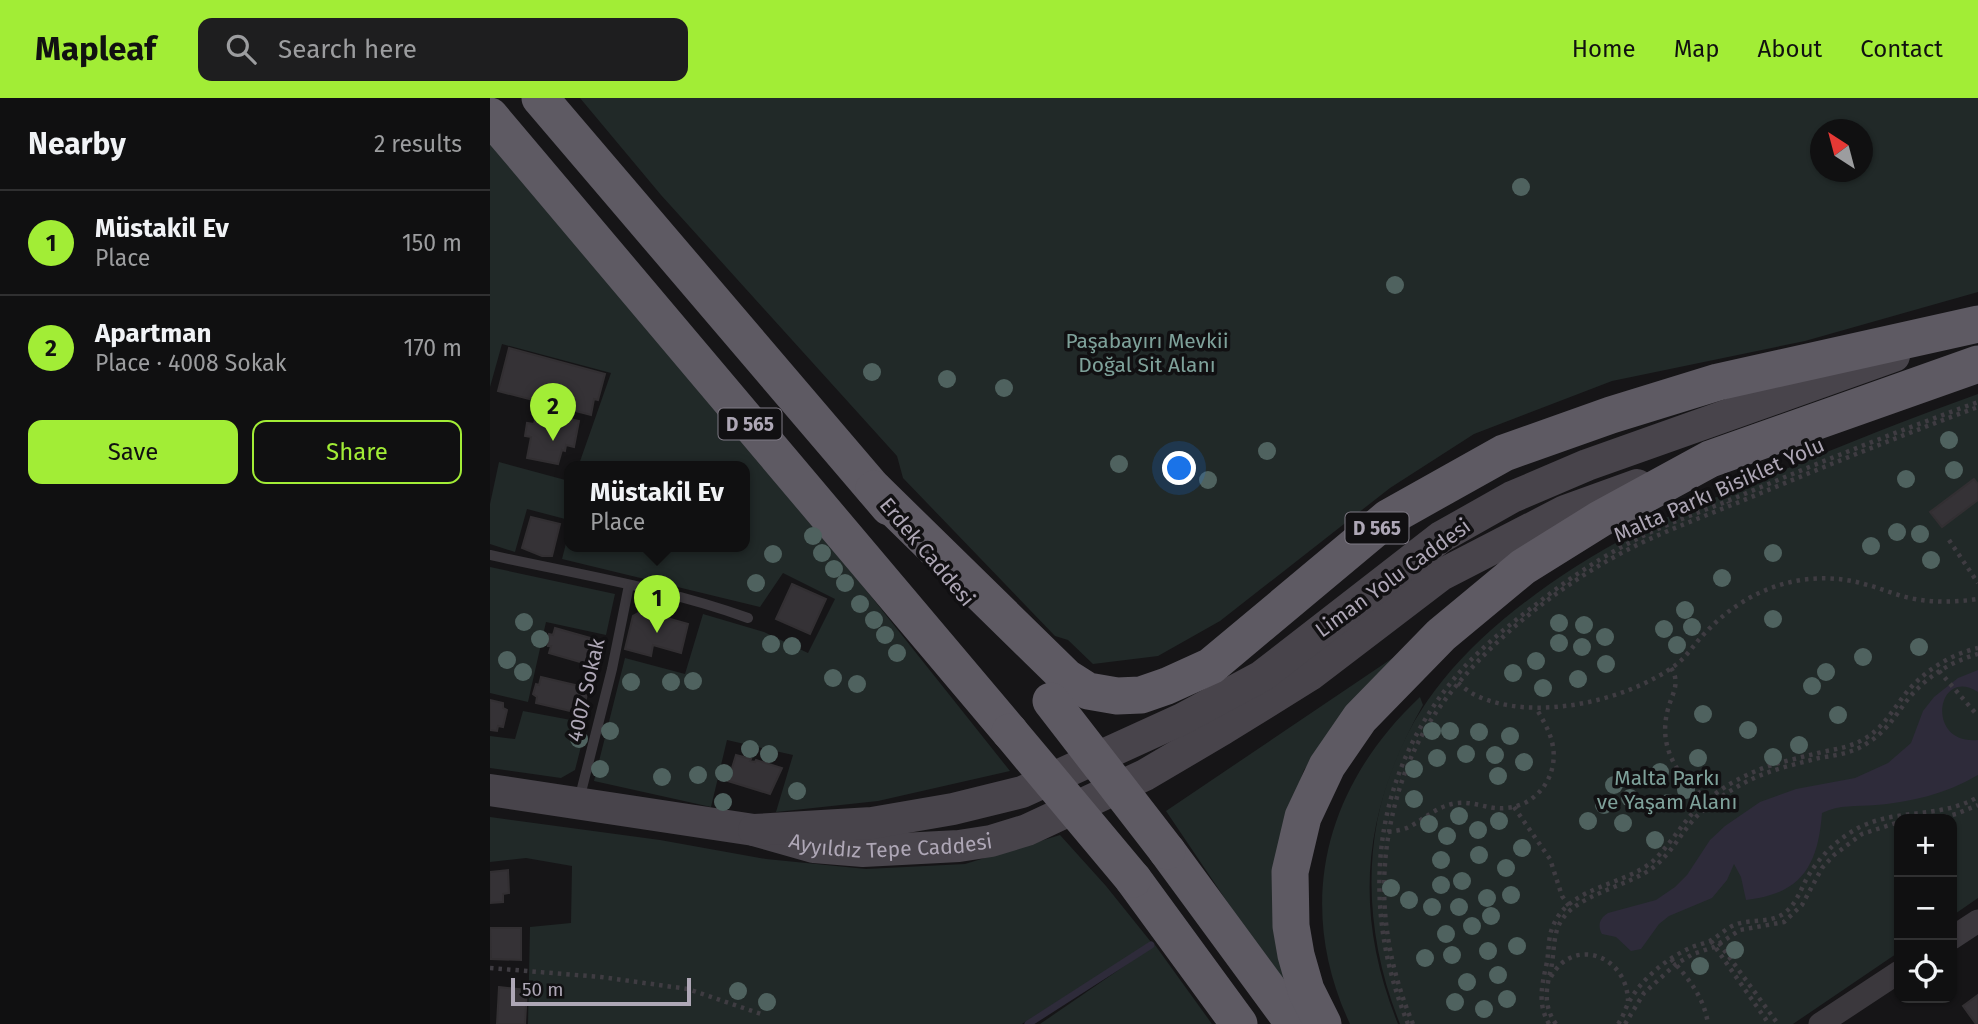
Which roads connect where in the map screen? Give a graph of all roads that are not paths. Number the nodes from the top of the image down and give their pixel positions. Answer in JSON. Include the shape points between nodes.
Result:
{"nodes":[{"id":1,"x":540,"y":98,"type":"edge"},
{"id":2,"x":490,"y":116,"type":"edge"},
{"id":3,"x":1978,"y":325,"type":"edge"},
{"id":4,"x":1978,"y":364,"type":"edge"},
{"id":5,"x":1710,"y":459,"type":"junction"},
{"id":6,"x":874,"y":489,"type":"junction"},
{"id":7,"x":490,"y":555,"type":"edge"},
{"id":8,"x":628,"y":585,"type":"junction"},
{"id":9,"x":748,"y":618,"type":"dead end"},
{"id":10,"x":490,"y":790,"type":"edge"},
{"id":11,"x":1022,"y":792,"type":"joint"},
{"id":12,"x":578,"y":804,"type":"junction"},
{"id":13,"x":754,"y":830,"type":"junction"},
{"id":14,"x":1027,"y":830,"type":"joint"},
{"id":15,"x":1978,"y":921,"type":"edge"},
{"id":16,"x":1957,"y":935,"type":"edge"},
{"id":17,"x":1894,"y":975,"type":"edge"},
{"id":18,"x":1239,"y":1024,"type":"edge"},
{"id":19,"x":1294,"y":1024,"type":"edge"},
{"id":20,"x":1323,"y":1024,"type":"edge"},
{"id":21,"x":1820,"y":1024,"type":"edge"}],
"edges":[{"from":1,"to":6,"type":"highway","name":"Erdek Caddesi","number":"D 565"},
{"from":2,"to":18,"type":"highway","number":"D 565","bridge":true,"via":[[1133,879]]},
{"from":3,"to":6,"type":"highway","number":"D 565","via":[[1718,382],[1504,453],[1388,518],[1211,666],[1141,695],[1088,691],[1066,677]]},
{"from":3,"to":11,"type":"main road","name":"Liman Yolu Caddesi","via":[[1512,497],[1441,537],[1262,676],[1182,719]]},
{"from":4,"to":5,"type":"highway","name":"Liman Yolu Caddesi"},
{"from":5,"to":14,"type":"main road","name":"Liman Yolu Caddesi","via":[[1565,511],[1441,575],[1310,676],[1145,775]]},
{"from":5,"to":20,"type":"highway","via":[[1524,567],[1441,635],[1360,719],[1327,766],[1303,817],[1290,872],[1296,955]]},
{"from":6,"to":19,"type":"highway","name":"Erdek Caddesi","number":"D 565","bridge":true,"via":[[1051,701]]},
{"from":7,"to":8,"type":"lane"},
{"from":8,"to":9,"type":"lane"},
{"from":8,"to":12,"type":"lane","name":"4007 Sokak"},
{"from":10,"to":12,"type":"main road","name":"Ayyıldız Tepe Caddesi"},
{"from":11,"to":13,"type":"main road","name":"Ayyıldız Tepe Caddesi","via":[[872,823]]},
{"from":12,"to":13,"type":"main road","name":"Ayyıldız Tepe Caddesi"},
{"from":13,"to":14,"type":"main road","name":"Ayyıldız Tepe Caddesi","via":[[814,846],[863,851],[959,846]]},
{"from":15,"to":16,"type":"street"},
{"from":17,"to":21,"type":"street"}]}
